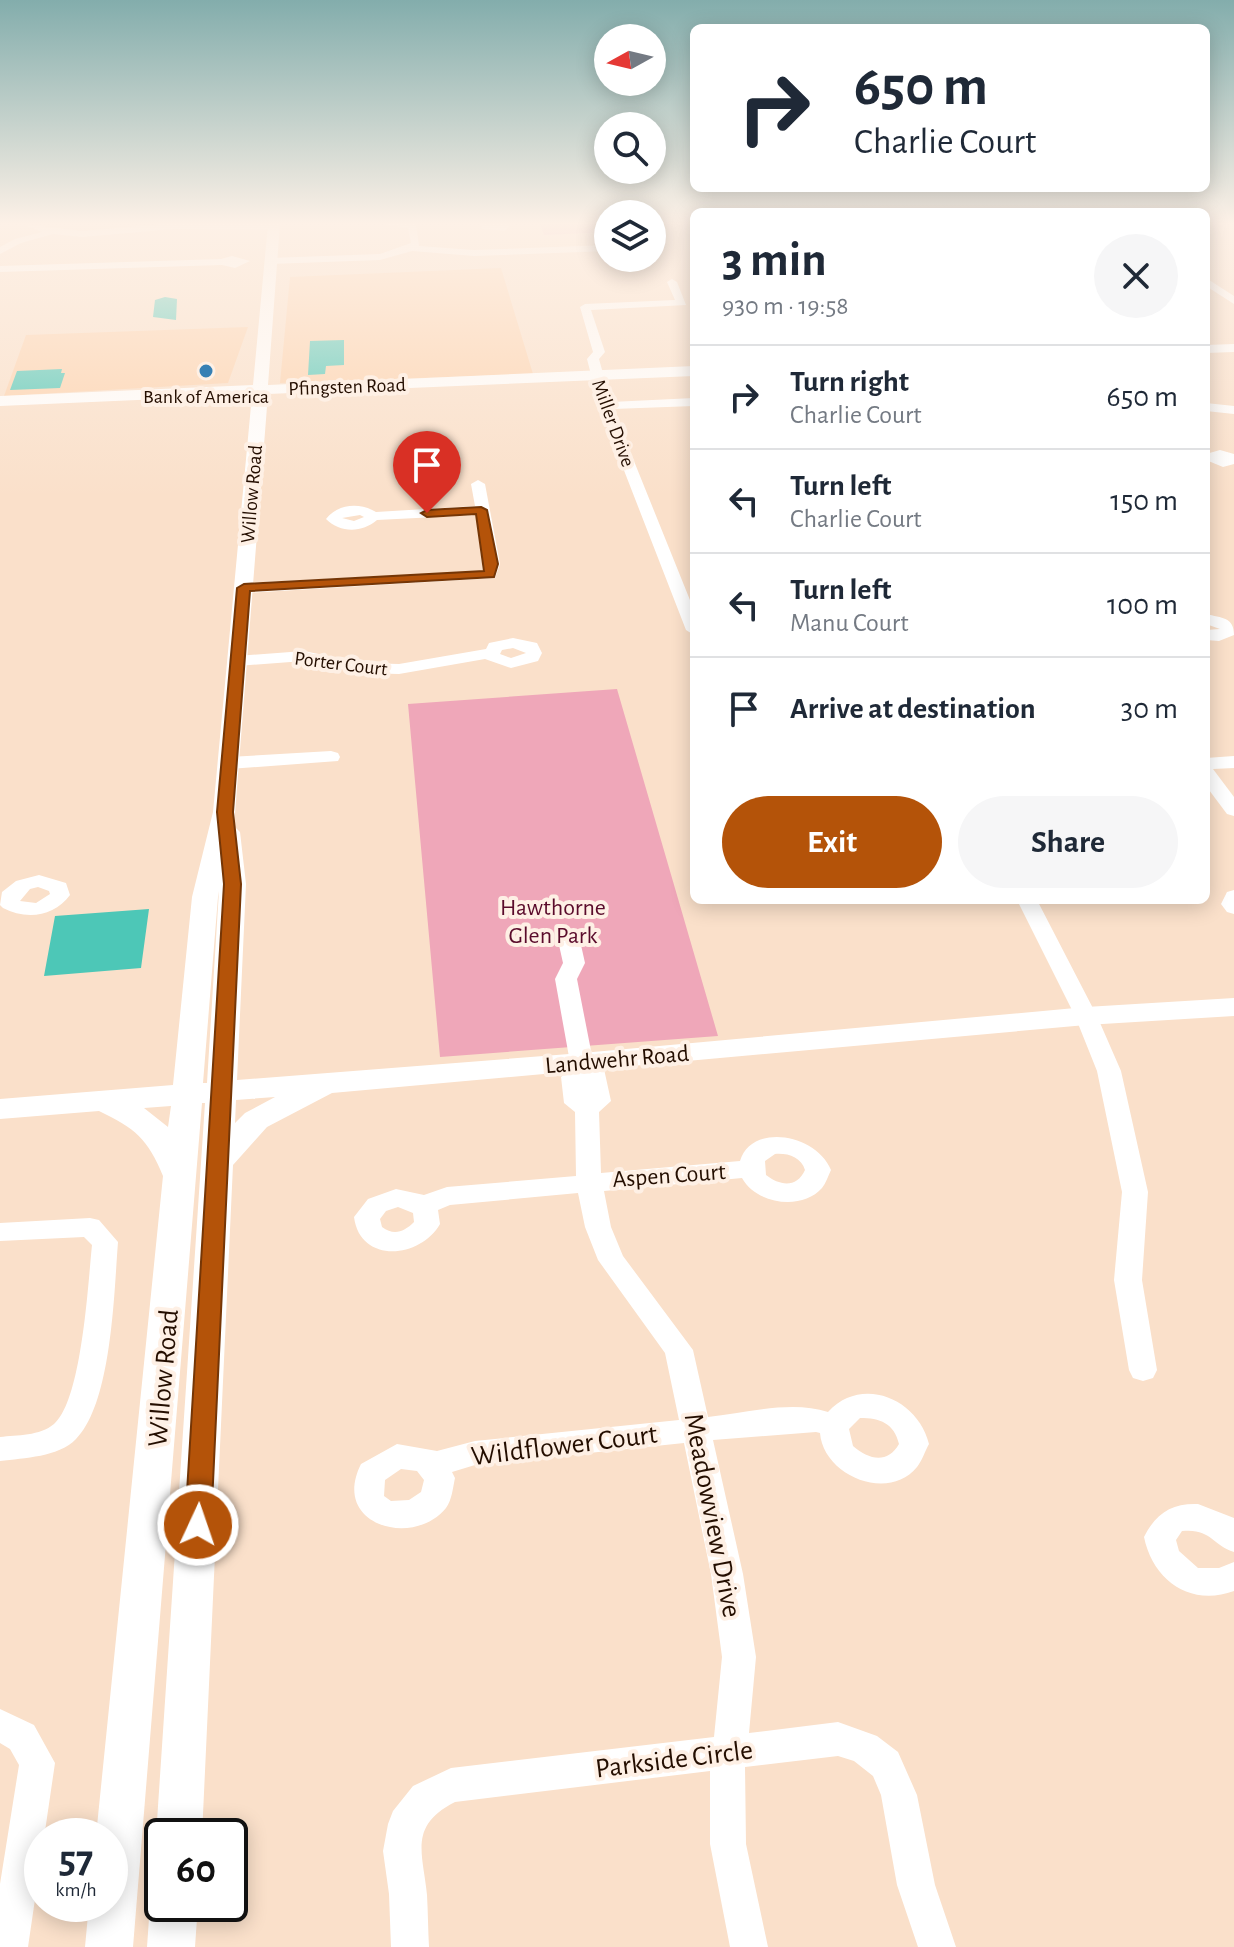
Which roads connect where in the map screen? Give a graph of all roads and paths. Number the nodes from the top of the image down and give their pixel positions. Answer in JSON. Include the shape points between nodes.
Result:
{"nodes":[{"id":1,"x":265,"y":315,"type":"edge"},
{"id":2,"x":588,"y":315,"type":"edge"},
{"id":3,"x":1234,"y":348,"type":"edge"},
{"id":4,"x":1210,"y":349,"type":"edge"},
{"id":5,"x":690,"y":371,"type":"edge"},
{"id":6,"x":596,"y":376,"type":"junction"},
{"id":7,"x":259,"y":390,"type":"junction"},
{"id":8,"x":0,"y":401,"type":"edge"},
{"id":9,"x":690,"y":402,"type":"edge"},
{"id":10,"x":605,"y":406,"type":"junction"},
{"id":11,"x":1210,"y":407,"type":"edge"},
{"id":12,"x":1234,"y":410,"type":"edge"},
{"id":13,"x":478,"y":484,"type":"dead end"},
{"id":14,"x":481,"y":510,"type":"junction"},
{"id":15,"x":373,"y":516,"type":"dead end"},
{"id":16,"x":244,"y":588,"type":"junction"},
{"id":17,"x":1210,"y":619,"type":"edge"},
{"id":18,"x":690,"y":620,"type":"edge"},
{"id":19,"x":1210,"y":635,"type":"edge"},
{"id":20,"x":490,"y":653,"type":"dead end"},
{"id":21,"x":237,"y":661,"type":"junction"},
{"id":22,"x":331,"y":757,"type":"dead end"},
{"id":23,"x":1234,"y":762,"type":"edge"},
{"id":24,"x":229,"y":763,"type":"junction"},
{"id":25,"x":1210,"y":764,"type":"edge"},
{"id":26,"x":1210,"y":778,"type":"edge"},
{"id":27,"x":1234,"y":810,"type":"edge"},
{"id":28,"x":225,"y":812,"type":"junction"},
{"id":29,"x":1234,"y":896,"type":"edge"},
{"id":30,"x":1029,"y":904,"type":"edge"},
{"id":31,"x":1234,"y":908,"type":"edge"},
{"id":32,"x":568,"y":936,"type":"dead end"},
{"id":33,"x":1234,"y":1007,"type":"edge"},
{"id":34,"x":1086,"y":1016,"type":"junction"},
{"id":35,"x":583,"y":1067,"type":"junction"},
{"id":36,"x":332,"y":1082,"type":"junction"},
{"id":37,"x":220,"y":1090,"type":"junction"},
{"id":38,"x":189,"y":1093,"type":"junction"},
{"id":39,"x":101,"y":1100,"type":"junction"},
{"id":40,"x":0,"y":1109,"type":"edge"},
{"id":41,"x":217,"y":1162,"type":"junction"},
{"id":42,"x":750,"y":1169,"type":"dead end"},
{"id":43,"x":181,"y":1180,"type":"junction"},
{"id":44,"x":589,"y":1182,"type":"junction"},
{"id":45,"x":422,"y":1206,"type":"dead end"},
{"id":46,"x":0,"y":1232,"type":"edge"},
{"id":47,"x":1143,"y":1370,"type":"dead end"},
{"id":48,"x":834,"y":1426,"type":"dead end"},
{"id":49,"x":697,"y":1429,"type":"junction"},
{"id":50,"x":0,"y":1449,"type":"edge"},
{"id":51,"x":433,"y":1465,"type":"dead end"},
{"id":52,"x":1234,"y":1539,"type":"edge"},
{"id":53,"x":1231,"y":1584,"type":"edge"},
{"id":54,"x":0,"y":1725,"type":"edge"},
{"id":55,"x":731,"y":1751,"type":"junction"},
{"id":56,"x":180,"y":1818,"type":"edge"},
{"id":57,"x":173,"y":1922,"type":"edge"},
{"id":58,"x":9,"y":1947,"type":"edge"},
{"id":59,"x":109,"y":1947,"type":"edge"},
{"id":60,"x":171,"y":1947,"type":"edge"},
{"id":61,"x":410,"y":1947,"type":"edge"},
{"id":62,"x":749,"y":1947,"type":"edge"},
{"id":63,"x":937,"y":1947,"type":"edge"}],
"edges":[{"from":1,"to":7,"type":"main road","name":"Willow Road"},
{"from":2,"to":6,"type":"street","name":"Miller Drive","via":[[598,343],[593,359]]},
{"from":3,"to":4,"type":"main road"},
{"from":5,"to":6,"type":"main road","name":"Pfingsten Road"},
{"from":6,"to":7,"type":"main road","name":"Pfingsten Road"},
{"from":6,"to":10,"type":"street","name":"Miller Drive"},
{"from":7,"to":8,"type":"main road","name":"Pfingsten Road"},
{"from":7,"to":16,"type":"main road","name":"Willow Road"},
{"from":9,"to":10,"type":"street"},
{"from":10,"to":18,"type":"street","name":"Miller Drive"},
{"from":11,"to":12,"type":"street"},
{"from":13,"to":14,"type":"street"},
{"from":14,"to":15,"type":"street"},
{"from":14,"to":16,"type":"street","via":[[490,575]]},
{"from":16,"to":21,"type":"main road","name":"Willow Road"},
{"from":17,"to":19,"type":"street","via":[[1230,628],[1224,635]]},
{"from":20,"to":21,"type":"street","name":"Porter Court","via":[[399,669],[361,668],[304,656]]},
{"from":21,"to":24,"type":"main road","name":"Willow Road"},
{"from":22,"to":24,"type":"street"},
{"from":23,"to":25,"type":"street"},
{"from":24,"to":28,"type":"main road","name":"Willow Road"},
{"from":26,"to":27,"type":"street"},
{"from":28,"to":37,"type":"main road","name":"Willow Road","via":[[233,884]]},
{"from":28,"to":38,"type":"main road","name":"Willow Road","via":[[205,897]]},
{"from":29,"to":31,"type":"street"},
{"from":30,"to":34,"type":"street"},
{"from":32,"to":35,"type":"street","via":[[574,963],[566,979]]},
{"from":33,"to":34,"type":"main road","name":"Landwehr Road"},
{"from":34,"to":35,"type":"main road","name":"Landwehr Road"},
{"from":34,"to":47,"type":"street","via":[[1109,1071],[1135,1192],[1128,1280]]},
{"from":35,"to":36,"type":"main road","name":"Landwehr Road"},
{"from":35,"to":44,"type":"street","name":"Meadowview Drive","via":[[573,1077],[576,1103],[587,1108]]},
{"from":36,"to":37,"type":"main road","name":"Landwehr Road"},
{"from":36,"to":41,"type":"main road","via":[[256,1120]]},
{"from":37,"to":38,"type":"main road","name":"Landwehr Road"},
{"from":37,"to":41,"type":"main road","name":"Willow Road"},
{"from":38,"to":39,"type":"main road","name":"Landwehr Road"},
{"from":38,"to":43,"type":"main road","name":"Willow Road"},
{"from":39,"to":40,"type":"main road","name":"Landwehr Road"},
{"from":39,"to":43,"type":"main road","via":[[144,1119],[162,1136]]},
{"from":41,"to":56,"type":"main road","name":"Willow Road"},
{"from":42,"to":44,"type":"street","name":"Aspen Court"},
{"from":43,"to":59,"type":"main road","name":"Willow Road"},
{"from":44,"to":45,"type":"street","name":"Aspen Court","via":[[447,1196]]},
{"from":44,"to":49,"type":"street","name":"Meadowview Drive","via":[[611,1260],[679,1350]]},
{"from":46,"to":50,"type":"street","via":[[90,1227],[105,1242],[83,1406],[66,1431],[38,1445]]},
{"from":48,"to":49,"type":"street","name":"Wildflower Court","via":[[792,1420]]},
{"from":49,"to":51,"type":"street","name":"Wildflower Court","via":[[475,1453]]},
{"from":49,"to":55,"type":"street","name":"Meadowview Drive","via":[[736,1621],[739,1657]]},
{"from":52,"to":53,"type":"street","via":[[1221,1526],[1196,1516],[1172,1521],[1160,1537],[1166,1559],[1186,1578]]},
{"from":54,"to":58,"type":"street","via":[[22,1737],[37,1763]]},
{"from":55,"to":61,"type":"street","name":"Parkside Circle","via":[[451,1785],[426,1798],[406,1824],[401,1851]]},
{"from":55,"to":62,"type":"street","name":"Meadowview Drive","via":[[728,1844]]},
{"from":55,"to":63,"type":"street","name":"Parkside Circle","via":[[838,1739],[865,1748],[886,1764],[899,1795],[916,1885]]},
{"from":57,"to":60,"type":"main road"}]}
